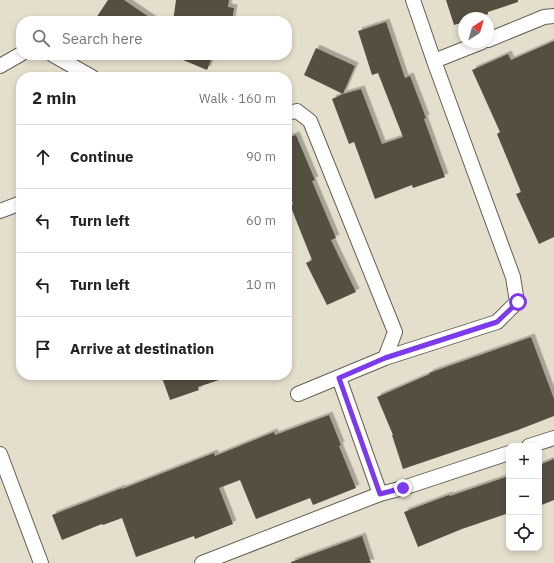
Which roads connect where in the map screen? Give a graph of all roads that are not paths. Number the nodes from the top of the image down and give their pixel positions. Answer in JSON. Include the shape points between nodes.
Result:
{"nodes":[{"id":1,"x":413,"y":0,"type":"edge"},
{"id":2,"x":554,"y":16,"type":"edge"},
{"id":3,"x":494,"y":38,"type":"edge"},
{"id":4,"x":467,"y":48,"type":"edge"},
{"id":5,"x":16,"y":57,"type":"edge"},
{"id":6,"x":62,"y":60,"type":"edge"},
{"id":7,"x":434,"y":61,"type":"junction"},
{"id":8,"x":0,"y":66,"type":"edge"},
{"id":9,"x":83,"y":72,"type":"edge"},
{"id":10,"x":292,"y":112,"type":"edge"},
{"id":11,"x":16,"y":205,"type":"edge"},
{"id":12,"x":0,"y":211,"type":"edge"},
{"id":13,"x":385,"y":358,"type":"junction"},
{"id":14,"x":339,"y":378,"type":"junction"},
{"id":15,"x":298,"y":394,"type":"dead end"},
{"id":16,"x":554,"y":438,"type":"edge"},
{"id":17,"x":538,"y":443,"type":"edge"},
{"id":18,"x":0,"y":454,"type":"edge"},
{"id":19,"x":506,"y":454,"type":"edge"},
{"id":20,"x":380,"y":494,"type":"junction"},
{"id":21,"x":41,"y":563,"type":"edge"},
{"id":22,"x":202,"y":563,"type":"edge"}],
"edges":[{"from":1,"to":7,"type":"street"},
{"from":2,"to":3,"type":"street","via":[[544,17]]},
{"from":4,"to":7,"type":"street"},
{"from":5,"to":8,"type":"street"},
{"from":6,"to":9,"type":"street"},
{"from":7,"to":13,"type":"street","via":[[513,277],[518,302],[497,322]]},
{"from":10,"to":13,"type":"street","via":[[297,111],[310,121],[395,332]]},
{"from":11,"to":12,"type":"street"},
{"from":13,"to":14,"type":"street"},
{"from":14,"to":15,"type":"street"},
{"from":14,"to":20,"type":"street"},
{"from":16,"to":17,"type":"street"},
{"from":18,"to":21,"type":"street"},
{"from":19,"to":20,"type":"street"},
{"from":20,"to":22,"type":"street"}]}
